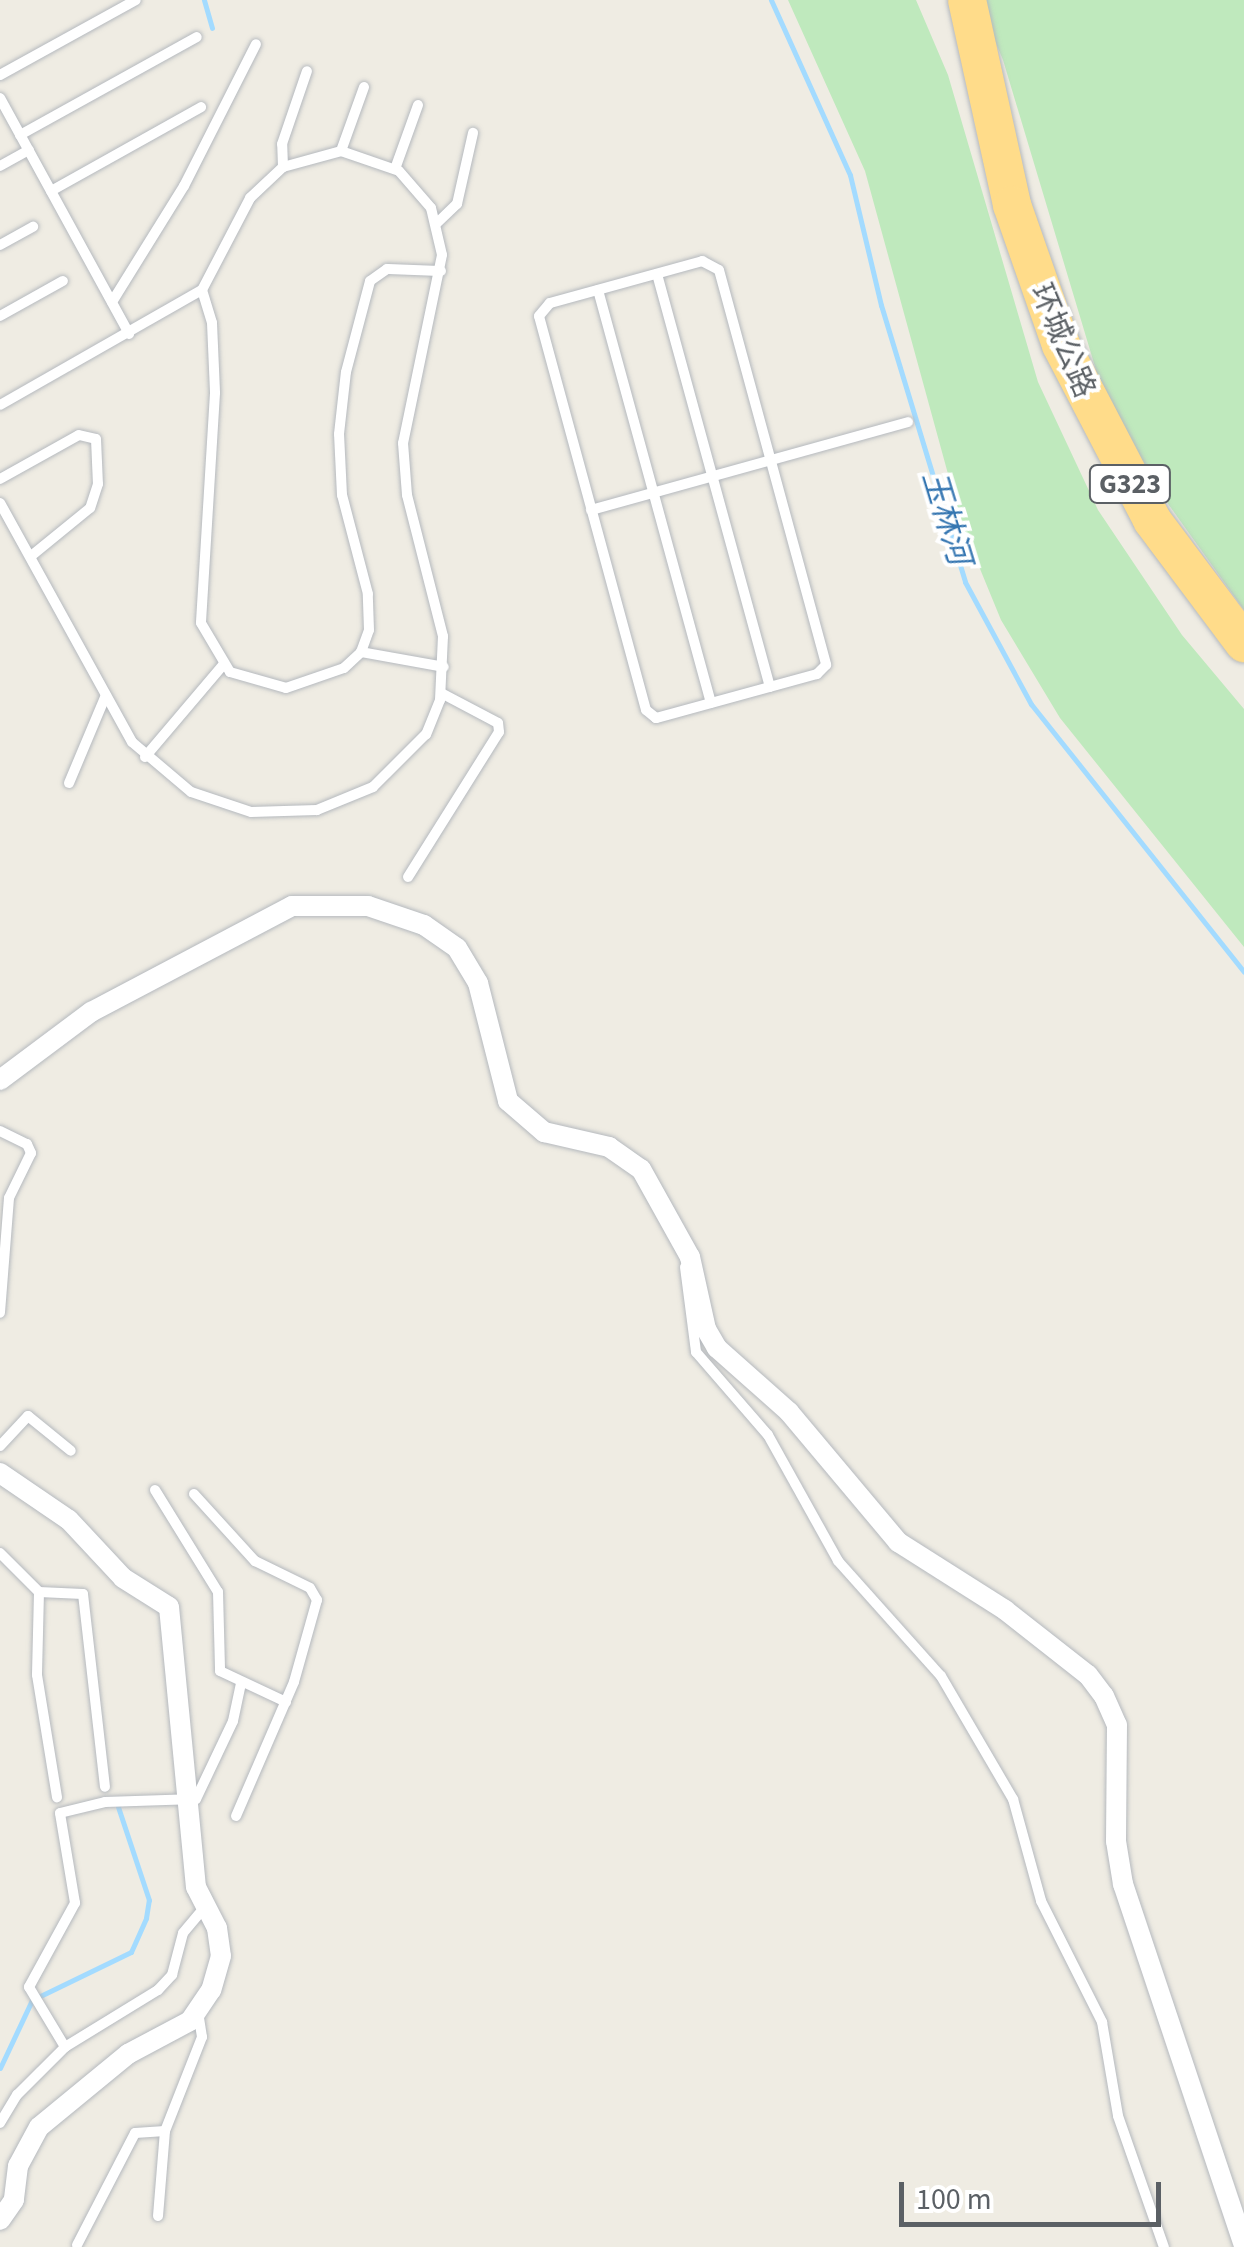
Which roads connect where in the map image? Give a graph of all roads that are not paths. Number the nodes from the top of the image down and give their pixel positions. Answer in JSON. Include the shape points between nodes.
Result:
{"nodes":[{"id":1,"x":136,"y":0,"type":"edge"},
{"id":2,"x":967,"y":0,"type":"edge"},
{"id":3,"x":197,"y":37,"type":"dead end"},
{"id":4,"x":256,"y":44,"type":"dead end"},
{"id":5,"x":307,"y":71,"type":"dead end"},
{"id":6,"x":0,"y":75,"type":"edge"},
{"id":7,"x":364,"y":87,"type":"dead end"},
{"id":8,"x":0,"y":98,"type":"edge"},
{"id":9,"x":418,"y":105,"type":"dead end"},
{"id":10,"x":201,"y":108,"type":"dead end"},
{"id":11,"x":473,"y":134,"type":"dead end"},
{"id":12,"x":20,"y":135,"type":"junction"},
{"id":13,"x":29,"y":150,"type":"junction"},
{"id":14,"x":341,"y":151,"type":"junction"},
{"id":15,"x":0,"y":166,"type":"edge"},
{"id":16,"x":282,"y":167,"type":"junction"},
{"id":17,"x":395,"y":169,"type":"junction"},
{"id":18,"x":51,"y":190,"type":"junction"},
{"id":19,"x":437,"y":223,"type":"junction"},
{"id":20,"x":33,"y":227,"type":"dead end"},
{"id":21,"x":0,"y":245,"type":"edge"},
{"id":22,"x":441,"y":271,"type":"junction"},
{"id":23,"x":657,"y":274,"type":"junction"},
{"id":24,"x":63,"y":282,"type":"dead end"},
{"id":25,"x":202,"y":290,"type":"junction"},
{"id":26,"x":598,"y":290,"type":"junction"},
{"id":27,"x":112,"y":302,"type":"junction"},
{"id":28,"x":0,"y":316,"type":"edge"},
{"id":29,"x":129,"y":334,"type":"junction"},
{"id":30,"x":0,"y":405,"type":"edge"},
{"id":31,"x":908,"y":422,"type":"dead end"},
{"id":32,"x":771,"y":460,"type":"junction"},
{"id":33,"x":712,"y":476,"type":"junction"},
{"id":34,"x":0,"y":478,"type":"edge"},
{"id":35,"x":654,"y":492,"type":"junction"},
{"id":36,"x":0,"y":502,"type":"edge"},
{"id":37,"x":592,"y":510,"type":"junction"},
{"id":38,"x":30,"y":557,"type":"junction"},
{"id":39,"x":1244,"y":643,"type":"edge"},
{"id":40,"x":361,"y":652,"type":"junction"},
{"id":41,"x":223,"y":665,"type":"junction"},
{"id":42,"x":444,"y":666,"type":"junction"},
{"id":43,"x":770,"y":687,"type":"junction"},
{"id":44,"x":441,"y":693,"type":"junction"},
{"id":45,"x":106,"y":695,"type":"junction"},
{"id":46,"x":712,"y":704,"type":"junction"},
{"id":47,"x":145,"y":757,"type":"junction"},
{"id":48,"x":69,"y":783,"type":"dead end"},
{"id":49,"x":408,"y":877,"type":"dead end"},
{"id":50,"x":0,"y":1080,"type":"edge"},
{"id":51,"x":0,"y":1130,"type":"edge"},
{"id":52,"x":690,"y":1257,"type":"junction"},
{"id":53,"x":0,"y":1313,"type":"edge"},
{"id":54,"x":0,"y":1446,"type":"edge"},
{"id":55,"x":71,"y":1451,"type":"dead end"},
{"id":56,"x":0,"y":1473,"type":"edge"},
{"id":57,"x":155,"y":1490,"type":"dead end"},
{"id":58,"x":194,"y":1494,"type":"dead end"},
{"id":59,"x":0,"y":1553,"type":"edge"},
{"id":60,"x":39,"y":1592,"type":"junction"},
{"id":61,"x":241,"y":1684,"type":"junction"},
{"id":62,"x":286,"y":1702,"type":"junction"},
{"id":63,"x":105,"y":1787,"type":"dead end"},
{"id":64,"x":57,"y":1797,"type":"dead end"},
{"id":65,"x":188,"y":1804,"type":"junction"},
{"id":66,"x":236,"y":1816,"type":"dead end"},
{"id":67,"x":204,"y":1908,"type":"junction"},
{"id":68,"x":198,"y":2014,"type":"junction"},
{"id":69,"x":65,"y":2047,"type":"junction"},
{"id":70,"x":0,"y":2123,"type":"edge"},
{"id":71,"x":165,"y":2130,"type":"junction"},
{"id":72,"x":158,"y":2216,"type":"dead end"},
{"id":73,"x":0,"y":2220,"type":"edge"},
{"id":74,"x":78,"y":2245,"type":"edge"},
{"id":75,"x":1244,"y":2245,"type":"edge"},
{"id":76,"x":1164,"y":2247,"type":"edge"}],
"edges":[{"from":1,"to":6,"type":"lane"},
{"from":2,"to":39,"type":"highway","name":"环城公路","number":"G323","via":[[1008,188],[1046,308],[1126,478]]},
{"from":3,"to":12,"type":"lane"},
{"from":4,"to":27,"type":"lane","via":[[184,186]]},
{"from":5,"to":16,"type":"lane","via":[[282,144]]},
{"from":7,"to":14,"type":"lane"},
{"from":8,"to":12,"type":"lane"},
{"from":9,"to":17,"type":"lane"},
{"from":10,"to":18,"type":"lane"},
{"from":11,"to":19,"type":"lane","via":[[456,204]]},
{"from":12,"to":13,"type":"lane"},
{"from":13,"to":15,"type":"lane"},
{"from":13,"to":18,"type":"lane"},
{"from":14,"to":16,"type":"lane"},
{"from":14,"to":17,"type":"lane"},
{"from":16,"to":25,"type":"lane","via":[[250,198]]},
{"from":17,"to":19,"type":"lane","via":[[422,194]]},
{"from":18,"to":27,"type":"lane"},
{"from":19,"to":22,"type":"lane"},
{"from":20,"to":21,"type":"lane"},
{"from":22,"to":40,"type":"lane","via":[[375,272],[346,372],[340,464],[370,606]]},
{"from":22,"to":42,"type":"lane","via":[[402,461],[441,616]]},
{"from":23,"to":26,"type":"lane"},
{"from":23,"to":32,"type":"lane","via":[[708,260],[716,265]]},
{"from":23,"to":33,"type":"lane"},
{"from":24,"to":28,"type":"lane"},
{"from":25,"to":29,"type":"lane"},
{"from":25,"to":41,"type":"lane","via":[[212,323],[215,393],[198,604],[207,641]]},
{"from":26,"to":35,"type":"lane"},
{"from":26,"to":37,"type":"lane","via":[[550,303],[540,316]]},
{"from":27,"to":29,"type":"lane"},
{"from":29,"to":30,"type":"lane"},
{"from":31,"to":32,"type":"lane"},
{"from":32,"to":33,"type":"lane"},
{"from":32,"to":43,"type":"lane","via":[[826,665]]},
{"from":33,"to":35,"type":"lane"},
{"from":33,"to":43,"type":"lane"},
{"from":34,"to":38,"type":"lane","via":[[79,435],[96,439],[98,484],[90,508]]},
{"from":35,"to":37,"type":"lane"},
{"from":35,"to":46,"type":"lane"},
{"from":36,"to":38,"type":"lane"},
{"from":37,"to":46,"type":"lane","via":[[648,714],[660,718]]},
{"from":38,"to":45,"type":"lane"},
{"from":40,"to":41,"type":"lane","via":[[332,674],[286,688],[247,681]]},
{"from":40,"to":42,"type":"lane"},
{"from":41,"to":47,"type":"lane"},
{"from":42,"to":44,"type":"lane"},
{"from":43,"to":46,"type":"lane"},
{"from":44,"to":47,"type":"lane","via":[[426,734],[403,763],[373,787],[317,810],[273,814],[230,807],[191,792]]},
{"from":44,"to":49,"type":"lane","via":[[498,723],[500,732]]},
{"from":45,"to":47,"type":"lane"},
{"from":45,"to":48,"type":"lane"},
{"from":50,"to":52,"type":"street","via":[[91,1012],[274,914],[311,902],[368,906],[424,925],[457,948],[478,983],[498,1079],[516,1111],[544,1132],[630,1157],[651,1181]]},
{"from":51,"to":53,"type":"lane","via":[[31,1153],[8,1198]]},
{"from":52,"to":75,"type":"street","via":[[710,1339],[789,1412],[892,1536],[1036,1634],[1088,1675],[1111,1708],[1123,1884]]},
{"from":52,"to":76,"type":"lane","via":[[684,1272],[696,1352],[768,1435],[838,1561],[941,1676],[1013,1799],[1041,1901],[1102,2022],[1118,2116]]},
{"from":54,"to":55,"type":"lane","via":[[28,1416]]},
{"from":56,"to":65,"type":"street","via":[[70,1520],[122,1578],[169,1608]]},
{"from":57,"to":61,"type":"lane","via":[[218,1592],[220,1671]]},
{"from":58,"to":62,"type":"lane","via":[[255,1562],[315,1593]]},
{"from":59,"to":60,"type":"lane"},
{"from":60,"to":63,"type":"lane","via":[[83,1594]]},
{"from":60,"to":64,"type":"lane","via":[[37,1675]]},
{"from":61,"to":62,"type":"lane"},
{"from":61,"to":65,"type":"lane","via":[[203,1791]]},
{"from":62,"to":66,"type":"lane"},
{"from":65,"to":67,"type":"street"},
{"from":65,"to":69,"type":"lane","via":[[105,1802],[60,1813],[74,1903],[29,1987]]},
{"from":67,"to":68,"type":"street","via":[[217,1928],[221,1956]]},
{"from":67,"to":69,"type":"lane","via":[[183,1933],[172,1974],[158,1990]]},
{"from":68,"to":71,"type":"lane","via":[[202,2037]]},
{"from":68,"to":73,"type":"street","via":[[128,2054],[50,2116],[22,2154],[14,2200]]},
{"from":69,"to":70,"type":"lane","via":[[17,2095]]},
{"from":71,"to":72,"type":"lane"},
{"from":71,"to":74,"type":"lane","via":[[135,2133]]}]}
